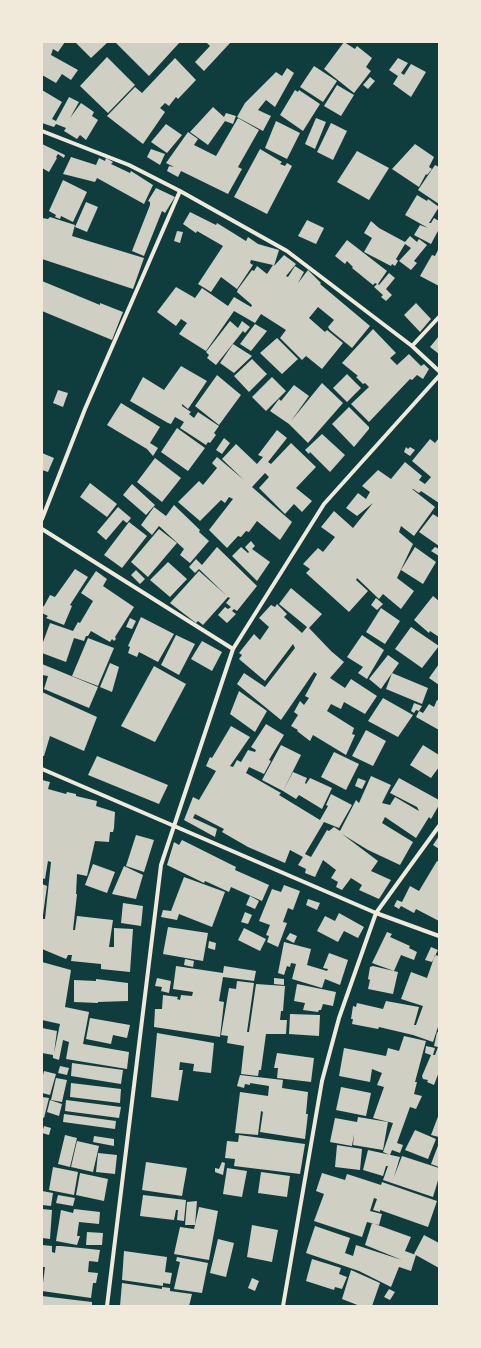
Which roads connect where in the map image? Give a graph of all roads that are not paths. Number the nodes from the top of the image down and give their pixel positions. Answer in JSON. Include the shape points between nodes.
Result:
{"nodes":[{"id":1,"x":42,"y":131,"type":"edge"},
{"id":2,"x":180,"y":190,"type":"junction"},
{"id":3,"x":439,"y":317,"type":"edge"},
{"id":4,"x":412,"y":346,"type":"junction"},
{"id":5,"x":439,"y":371,"type":"edge"},
{"id":6,"x":439,"y":376,"type":"edge"},
{"id":7,"x":42,"y":519,"type":"edge"},
{"id":8,"x":42,"y":529,"type":"edge"},
{"id":9,"x":233,"y":649,"type":"junction"},
{"id":10,"x":42,"y":770,"type":"edge"},
{"id":11,"x":174,"y":826,"type":"junction"},
{"id":12,"x":439,"y":826,"type":"edge"},
{"id":13,"x":376,"y":913,"type":"junction"},
{"id":14,"x":439,"y":936,"type":"edge"},
{"id":15,"x":107,"y":1306,"type":"edge"},
{"id":16,"x":283,"y":1306,"type":"edge"}],
"edges":[{"from":1,"to":2,"type":"street","via":[[129,165]]},
{"from":2,"to":4,"type":"street","via":[[286,251]]},
{"from":2,"to":7,"type":"street","via":[[84,409]]},
{"from":3,"to":4,"type":"street"},
{"from":4,"to":5,"type":"street"},
{"from":6,"to":9,"type":"street","via":[[324,504]]},
{"from":8,"to":9,"type":"street"},
{"from":9,"to":11,"type":"street"},
{"from":10,"to":11,"type":"street"},
{"from":11,"to":13,"type":"street"},
{"from":11,"to":15,"type":"street","via":[[160,865]]},
{"from":12,"to":13,"type":"street"},
{"from":13,"to":14,"type":"street"},
{"from":13,"to":16,"type":"street","via":[[339,1018],[322,1081]]}]}
